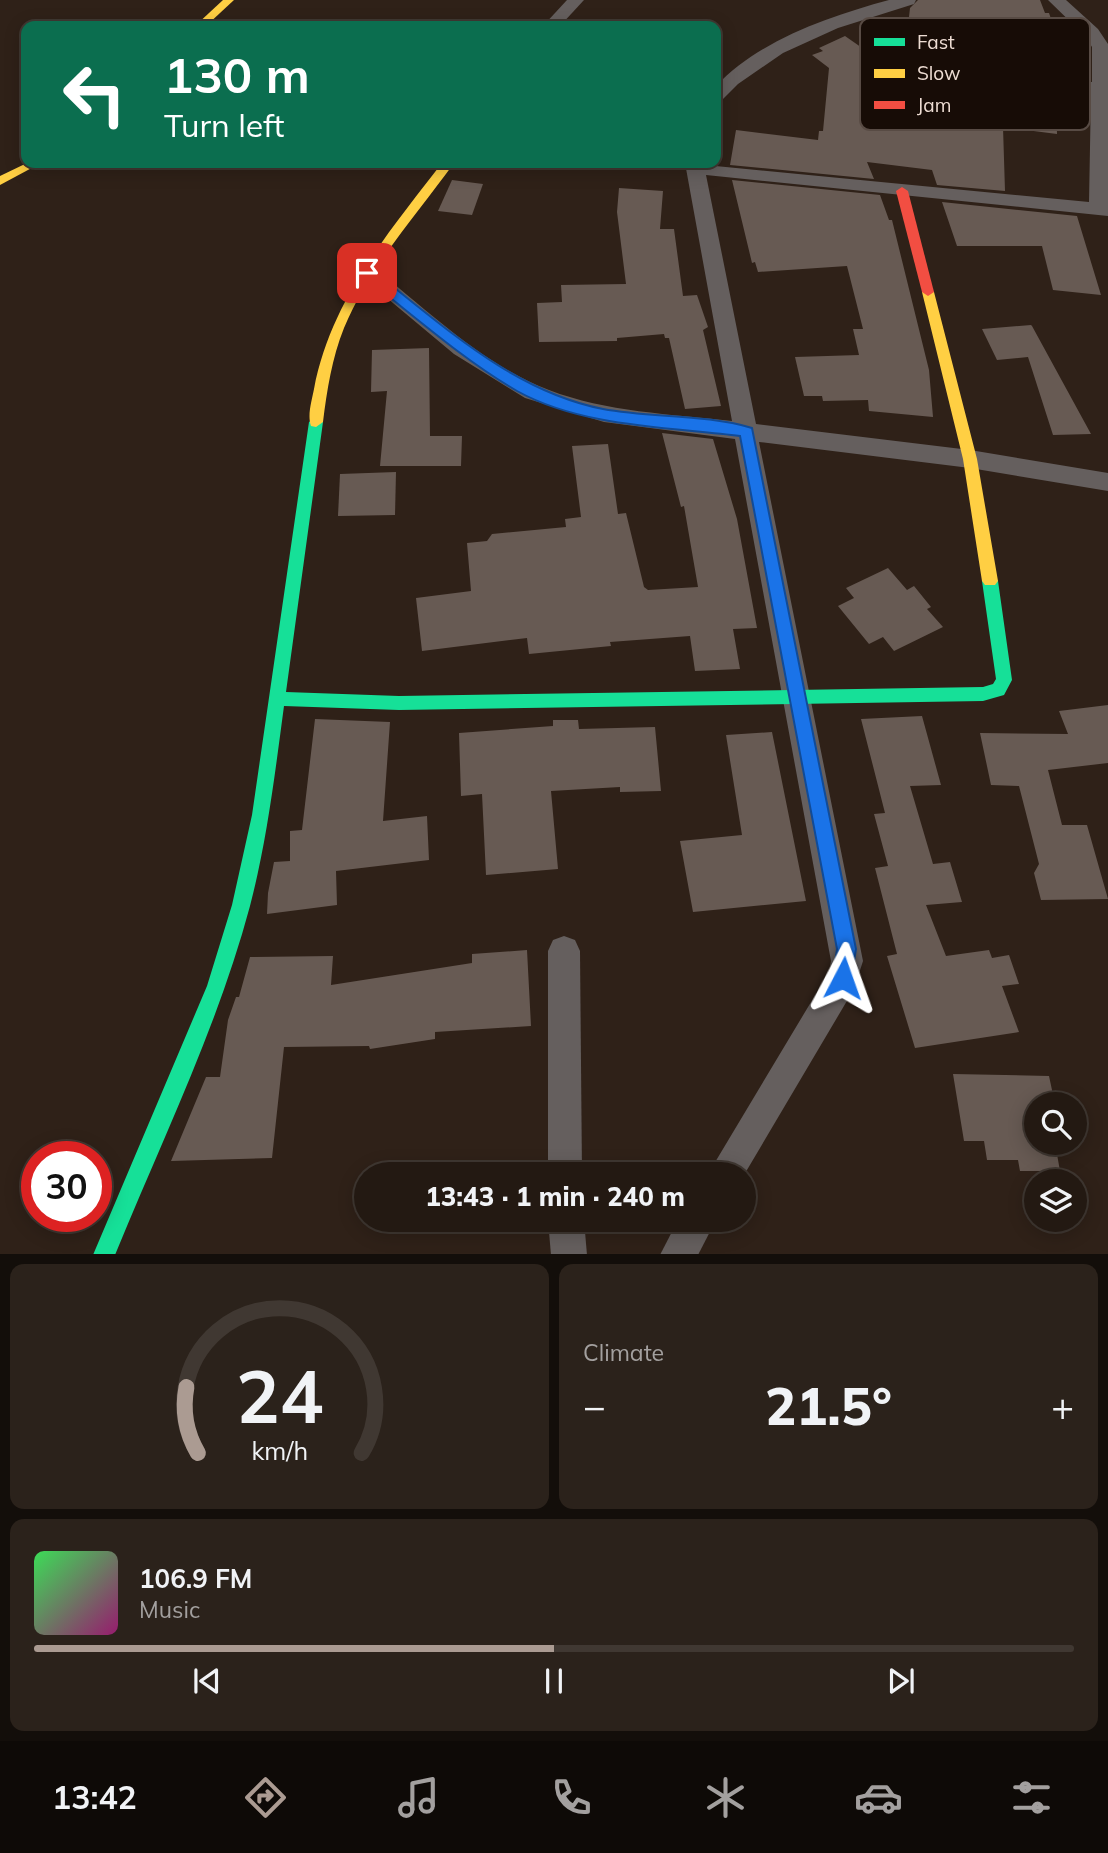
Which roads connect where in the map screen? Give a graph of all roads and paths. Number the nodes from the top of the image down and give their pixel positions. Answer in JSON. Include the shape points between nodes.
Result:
{"nodes":[{"id":1,"x":229,"y":0,"type":"edge"},
{"id":2,"x":576,"y":0,"type":"edge"},
{"id":3,"x":908,"y":0,"type":"edge"},
{"id":4,"x":1056,"y":0,"type":"edge"},
{"id":5,"x":1074,"y":18,"type":"edge"},
{"id":6,"x":206,"y":21,"type":"edge"},
{"id":7,"x":556,"y":21,"type":"edge"},
{"id":8,"x":1090,"y":33,"type":"edge"},
{"id":9,"x":1090,"y":87,"type":"edge"},
{"id":10,"x":1100,"y":88,"type":"junction"},
{"id":11,"x":721,"y":92,"type":"edge"},
{"id":12,"x":25,"y":168,"type":"edge"},
{"id":13,"x":444,"y":168,"type":"edge"},
{"id":14,"x":695,"y":168,"type":"edge"},
{"id":15,"x":718,"y":168,"type":"edge"},
{"id":16,"x":0,"y":181,"type":"edge"},
{"id":17,"x":902,"y":191,"type":"junction"},
{"id":18,"x":1103,"y":209,"type":"edge"},
{"id":19,"x":367,"y":273,"type":"junction"},
{"id":20,"x":747,"y":432,"type":"junction"},
{"id":21,"x":970,"y":458,"type":"junction"},
{"id":22,"x":1108,"y":482,"type":"edge"},
{"id":23,"x":798,"y":696,"type":"junction"},
{"id":24,"x":278,"y":699,"type":"junction"},
{"id":25,"x":564,"y":951,"type":"dead end"},
{"id":26,"x":565,"y":1162,"type":"edge"},
{"id":27,"x":732,"y":1162,"type":"edge"},
{"id":28,"x":567,"y":1232,"type":"edge"},
{"id":29,"x":691,"y":1232,"type":"edge"},
{"id":30,"x":104,"y":1254,"type":"edge"},
{"id":31,"x":569,"y":1254,"type":"edge"},
{"id":32,"x":679,"y":1254,"type":"edge"}],
"edges":[{"from":1,"to":6,"type":"street"},
{"from":2,"to":7,"type":"street"},
{"from":3,"to":11,"type":"street","via":[[811,34],[769,55]]},
{"from":4,"to":5,"type":"street"},
{"from":8,"to":10,"type":"street","via":[[1098,41]]},
{"from":9,"to":10,"type":"street"},
{"from":10,"to":18,"type":"street"},
{"from":12,"to":16,"type":"street"},
{"from":13,"to":19,"type":"street"},
{"from":14,"to":20,"type":"street"},
{"from":15,"to":17,"type":"street"},
{"from":17,"to":18,"type":"street"},
{"from":17,"to":21,"type":"street"},
{"from":19,"to":20,"type":"street","via":[[523,388],[604,414]]},
{"from":19,"to":24,"type":"street","via":[[338,328],[321,384]]},
{"from":20,"to":21,"type":"street"},
{"from":20,"to":23,"type":"street"},
{"from":21,"to":22,"type":"street"},
{"from":21,"to":23,"type":"street","via":[[1002,655],[1004,680],[998,690],[983,694]]},
{"from":23,"to":24,"type":"street","via":[[399,703]]},
{"from":23,"to":27,"type":"street","via":[[847,961],[843,978]]},
{"from":24,"to":30,"type":"street","via":[[261,815],[216,986]]},
{"from":25,"to":26,"type":"street"},
{"from":28,"to":31,"type":"street"},
{"from":29,"to":32,"type":"street"}]}
